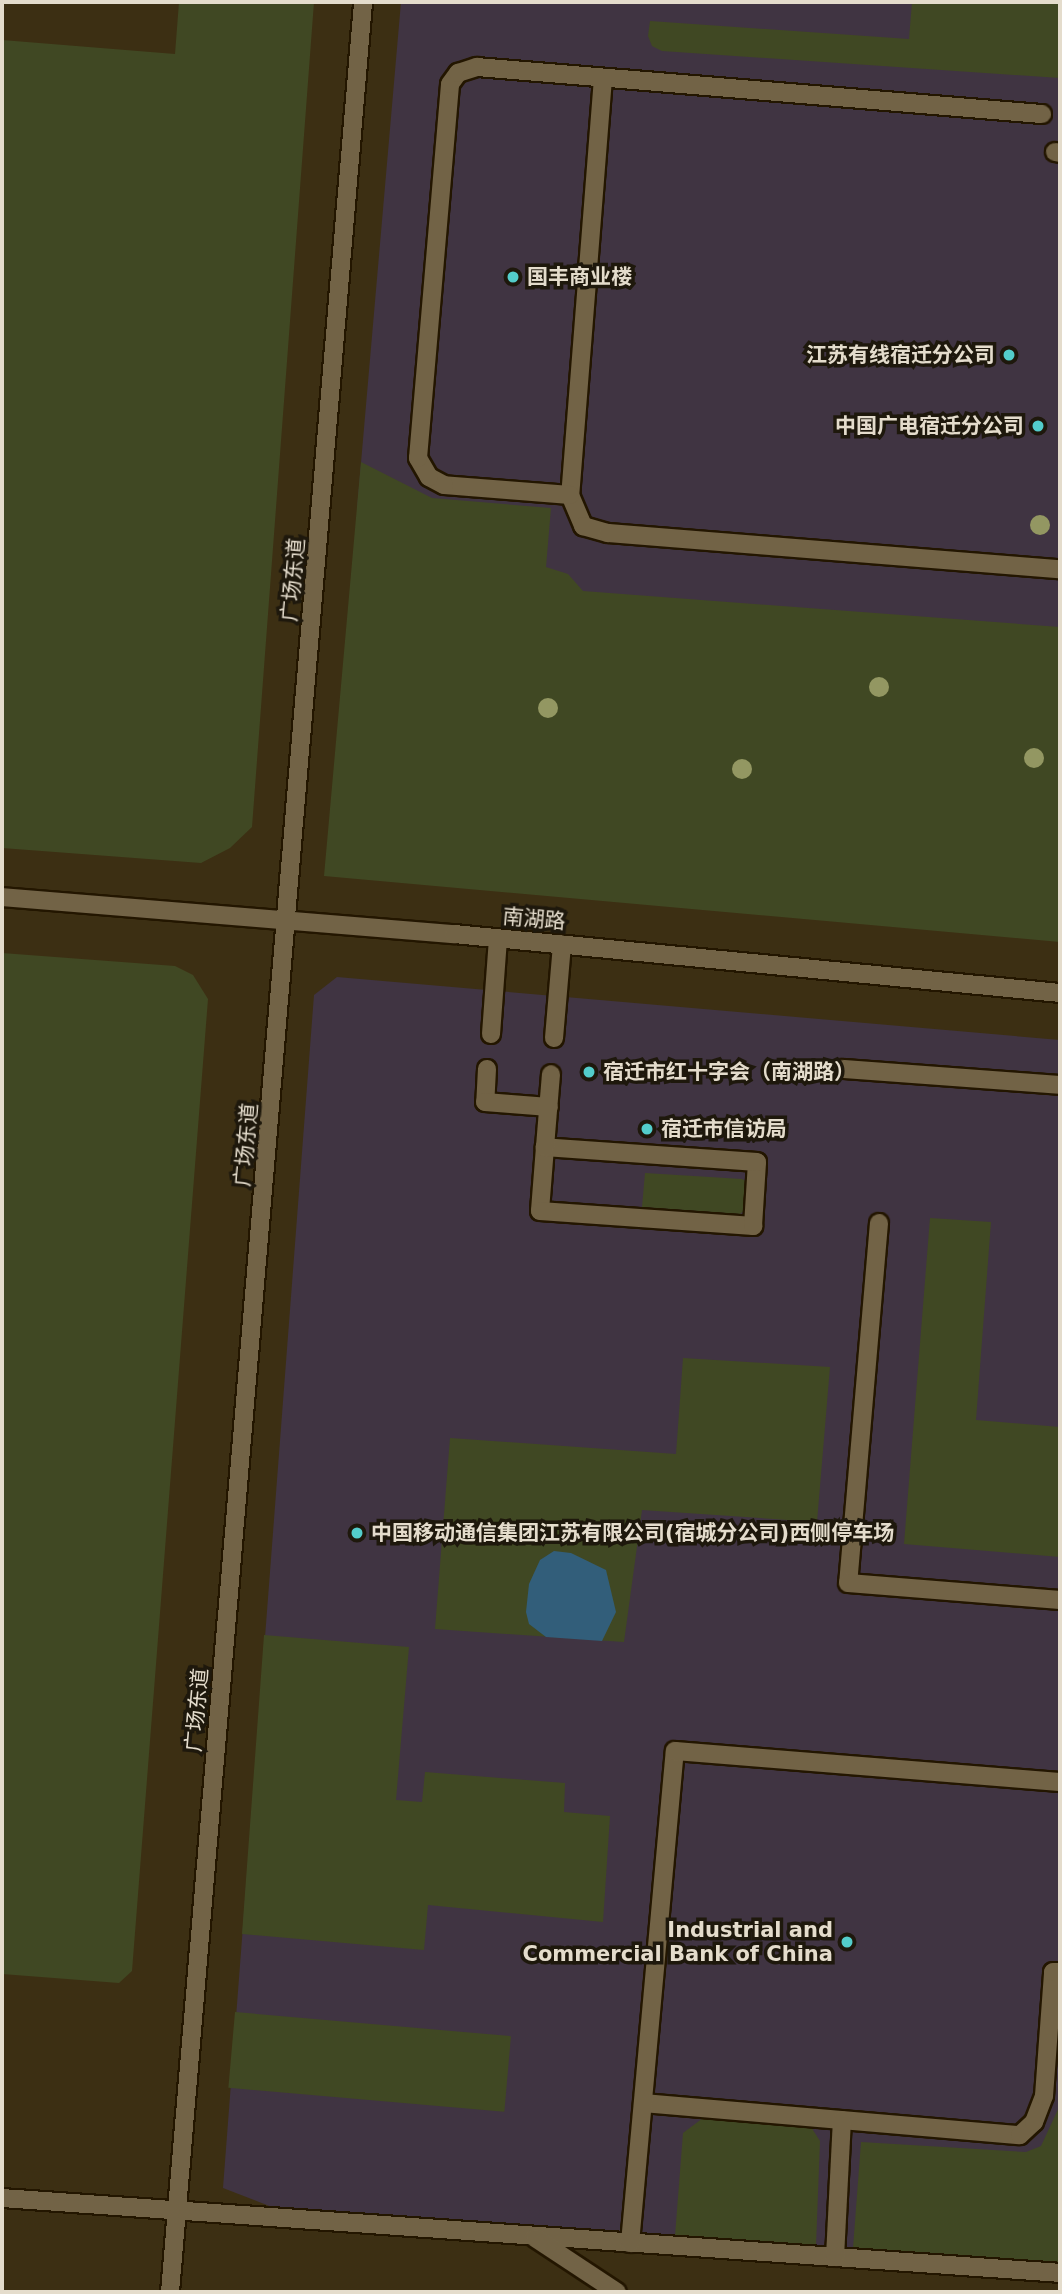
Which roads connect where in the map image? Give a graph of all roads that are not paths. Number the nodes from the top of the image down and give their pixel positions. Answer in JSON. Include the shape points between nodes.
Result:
{"nodes":[{"id":1,"x":363,"y":2,"type":"edge"},
{"id":2,"x":603,"y":78,"type":"junction"},
{"id":3,"x":1042,"y":114,"type":"dead end"},
{"id":4,"x":570,"y":495,"type":"junction"},
{"id":5,"x":1060,"y":569,"type":"edge"},
{"id":6,"x":2,"y":897,"type":"edge"},
{"id":7,"x":288,"y":920,"type":"junction"},
{"id":8,"x":498,"y":938,"type":"junction"},
{"id":9,"x":562,"y":944,"type":"junction"},
{"id":10,"x":1060,"y":993,"type":"edge"},
{"id":11,"x":491,"y":1034,"type":"dead end"},
{"id":12,"x":554,"y":1038,"type":"dead end"},
{"id":13,"x":487,"y":1069,"type":"dead end"},
{"id":14,"x":843,"y":1069,"type":"dead end"},
{"id":15,"x":551,"y":1074,"type":"dead end"},
{"id":16,"x":1060,"y":1085,"type":"edge"},
{"id":17,"x":548,"y":1107,"type":"junction"},
{"id":18,"x":545,"y":1147,"type":"junction"},
{"id":19,"x":879,"y":1223,"type":"dead end"},
{"id":20,"x":1060,"y":1600,"type":"edge"},
{"id":21,"x":1060,"y":1782,"type":"edge"},
{"id":22,"x":1060,"y":1972,"type":"edge"},
{"id":23,"x":643,"y":2103,"type":"junction"},
{"id":24,"x":842,"y":2120,"type":"junction"},
{"id":25,"x":2,"y":2198,"type":"edge"},
{"id":26,"x":176,"y":2212,"type":"junction"},
{"id":27,"x":534,"y":2237,"type":"junction"},
{"id":28,"x":630,"y":2244,"type":"junction"},
{"id":29,"x":835,"y":2257,"type":"junction"},
{"id":30,"x":1060,"y":2273,"type":"edge"},
{"id":31,"x":170,"y":2292,"type":"edge"},
{"id":32,"x":617,"y":2292,"type":"edge"}],
"edges":[{"from":1,"to":7,"type":"street","name":"广场东道"},
{"from":2,"to":3,"type":"street"},
{"from":2,"to":4,"type":"street"},
{"from":2,"to":4,"type":"street","via":[[477,67],[458,73],[450,84],[418,458],[429,477],[444,485]]},
{"from":4,"to":5,"type":"street","via":[[574,514],[583,526],[597,532]]},
{"from":6,"to":7,"type":"street","name":"南湖路"},
{"from":7,"to":8,"type":"street","name":"南湖路"},
{"from":7,"to":26,"type":"street","name":"广场东道"},
{"from":8,"to":9,"type":"street","name":"南湖路"},
{"from":8,"to":11,"type":"street"},
{"from":9,"to":10,"type":"street","name":"南湖路"},
{"from":9,"to":12,"type":"street"},
{"from":13,"to":17,"type":"street","via":[[485,1102]]},
{"from":14,"to":16,"type":"street"},
{"from":15,"to":17,"type":"street"},
{"from":17,"to":18,"type":"street"},
{"from":18,"to":18,"type":"street","via":[[757,1162],[753,1226],[540,1211]]},
{"from":19,"to":20,"type":"street","via":[[848,1583]]},
{"from":21,"to":23,"type":"street","via":[[675,1751]]},
{"from":22,"to":24,"type":"street","via":[[1053,1972],[1044,2096],[1034,2122],[1020,2135]]},
{"from":23,"to":24,"type":"street"},
{"from":23,"to":28,"type":"street"},
{"from":24,"to":29,"type":"street"},
{"from":25,"to":26,"type":"street"},
{"from":26,"to":27,"type":"street"},
{"from":26,"to":31,"type":"street","name":"广场东道"},
{"from":27,"to":28,"type":"street"},
{"from":27,"to":32,"type":"street"},
{"from":28,"to":29,"type":"street"},
{"from":29,"to":30,"type":"street"}]}
